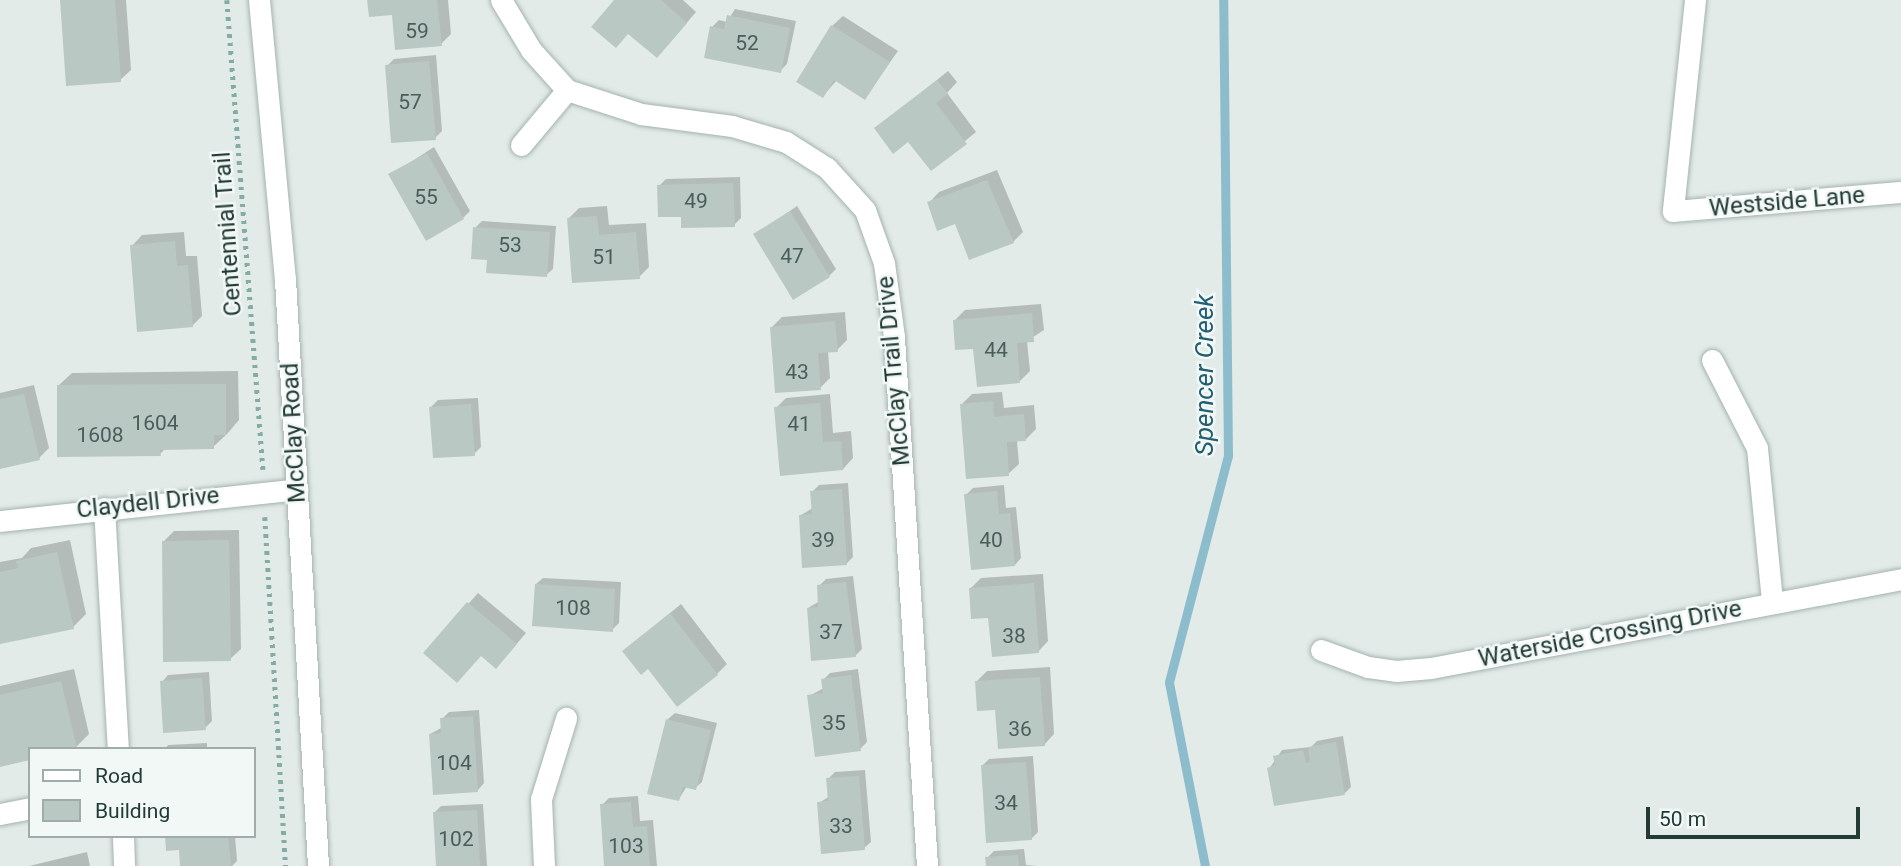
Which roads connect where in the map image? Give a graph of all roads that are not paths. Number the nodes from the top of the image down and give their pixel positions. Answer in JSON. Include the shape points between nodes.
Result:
{"nodes":[{"id":1,"x":259,"y":0,"type":"edge"},
{"id":2,"x":501,"y":0,"type":"edge"},
{"id":3,"x":1695,"y":0,"type":"edge"},
{"id":4,"x":567,"y":90,"type":"junction"},
{"id":5,"x":522,"y":145,"type":"dead end"},
{"id":6,"x":1901,"y":192,"type":"edge"},
{"id":7,"x":1712,"y":360,"type":"dead end"},
{"id":8,"x":297,"y":489,"type":"junction"},
{"id":9,"x":104,"y":508,"type":"junction"},
{"id":10,"x":0,"y":521,"type":"edge"},
{"id":11,"x":1901,"y":579,"type":"edge"},
{"id":12,"x":1772,"y":602,"type":"junction"},
{"id":13,"x":1321,"y":650,"type":"dead end"},
{"id":14,"x":566,"y":718,"type":"dead end"},
{"id":15,"x":118,"y":747,"type":"edge"},
{"id":16,"x":28,"y":808,"type":"edge"},
{"id":17,"x":0,"y":814,"type":"edge"},
{"id":18,"x":123,"y":838,"type":"edge"},
{"id":19,"x":124,"y":866,"type":"edge"},
{"id":20,"x":318,"y":866,"type":"edge"},
{"id":21,"x":544,"y":866,"type":"edge"},
{"id":22,"x":927,"y":866,"type":"edge"}],
"edges":[{"from":1,"to":8,"type":"street","name":"McClay Road","via":[[285,279]]},
{"from":2,"to":4,"type":"street","via":[[531,50]]},
{"from":3,"to":6,"type":"street","name":"Westside Lane","via":[[1673,211]]},
{"from":4,"to":5,"type":"street"},
{"from":4,"to":22,"type":"street","name":"McClay Trail Drive","via":[[641,114],[732,126],[786,142],[827,168],[865,210],[884,263],[894,337]]},
{"from":7,"to":12,"type":"street","via":[[1757,448]]},
{"from":8,"to":9,"type":"street","name":"Claydell Drive"},
{"from":8,"to":20,"type":"street","name":"McClay Road"},
{"from":9,"to":10,"type":"street","name":"Claydell Drive"},
{"from":9,"to":15,"type":"street"},
{"from":11,"to":12,"type":"street","name":"Waterside Crossing Drive"},
{"from":12,"to":13,"type":"street","name":"Waterside Crossing Drive","via":[[1431,668],[1377,668]]},
{"from":14,"to":21,"type":"street","via":[[541,799]]},
{"from":16,"to":17,"type":"street"},
{"from":18,"to":19,"type":"street"}]}
